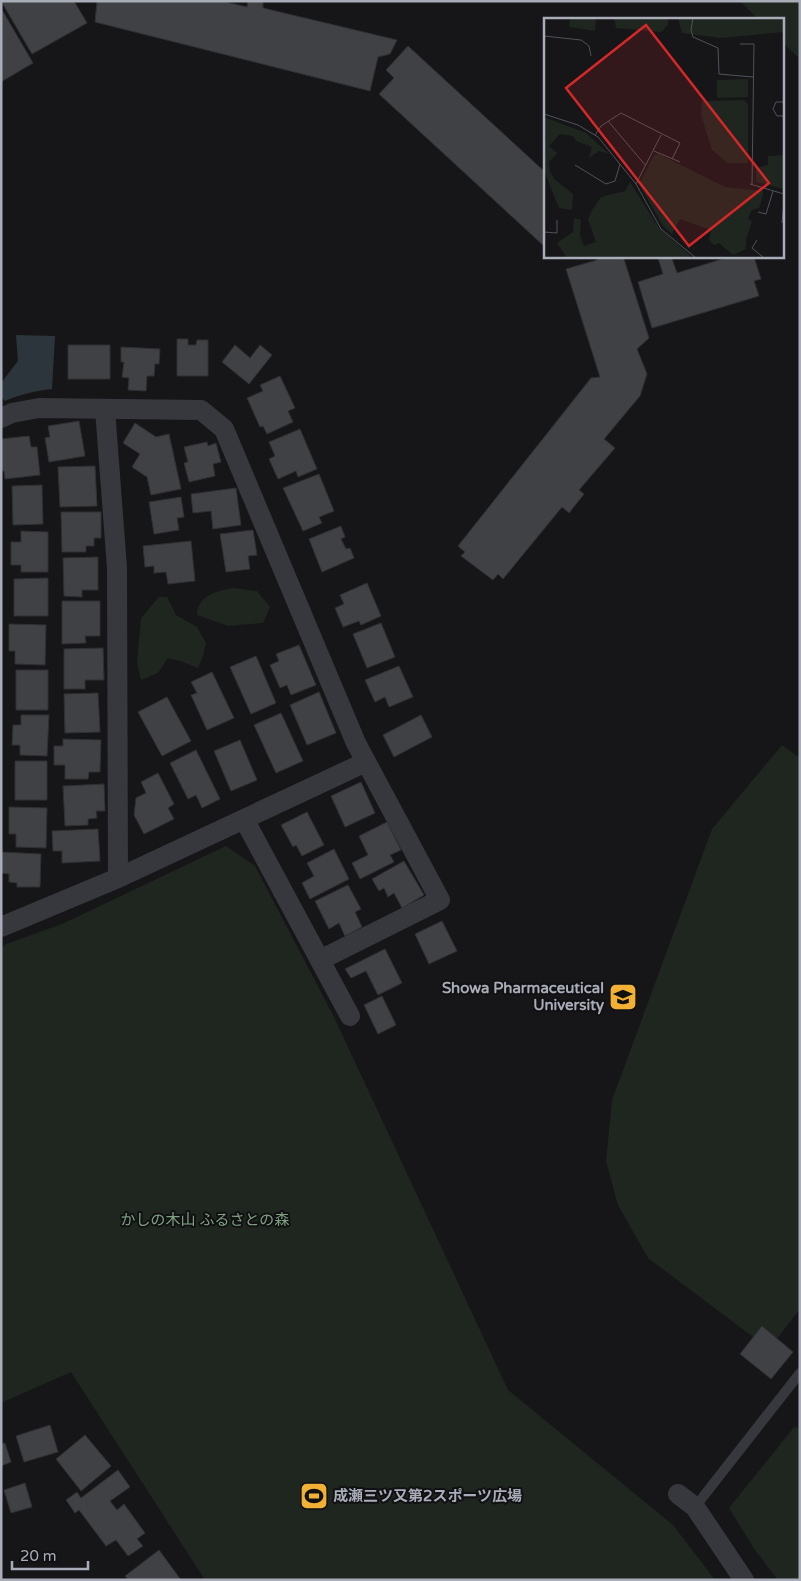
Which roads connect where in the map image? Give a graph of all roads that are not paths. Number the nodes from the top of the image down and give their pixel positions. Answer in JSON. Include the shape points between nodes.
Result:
{"nodes":[{"id":1,"x":105,"y":409,"type":"junction"},
{"id":2,"x":1,"y":418,"type":"edge"},
{"id":3,"x":366,"y":762,"type":"junction"},
{"id":4,"x":244,"y":819,"type":"junction"},
{"id":5,"x":118,"y":878,"type":"junction"},
{"id":6,"x":1,"y":927,"type":"edge"},
{"id":7,"x":320,"y":960,"type":"junction"},
{"id":8,"x":350,"y":1016,"type":"dead end"},
{"id":9,"x":800,"y":1374,"type":"edge"},
{"id":10,"x":678,"y":1494,"type":"dead end"},
{"id":11,"x":695,"y":1506,"type":"junction"},
{"id":12,"x":744,"y":1580,"type":"edge"}],
"edges":[{"from":1,"to":2,"type":"street","via":[[39,408]]},
{"from":1,"to":3,"type":"street","via":[[201,410],[224,429]]},
{"from":1,"to":5,"type":"street","via":[[117,568]]},
{"from":3,"to":4,"type":"street"},
{"from":3,"to":7,"type":"street","via":[[440,900]]},
{"from":4,"to":5,"type":"street"},
{"from":4,"to":7,"type":"street"},
{"from":5,"to":6,"type":"street"},
{"from":7,"to":8,"type":"street"},
{"from":9,"to":11,"type":"lane"},
{"from":10,"to":11,"type":"street"},
{"from":11,"to":12,"type":"street"}]}
